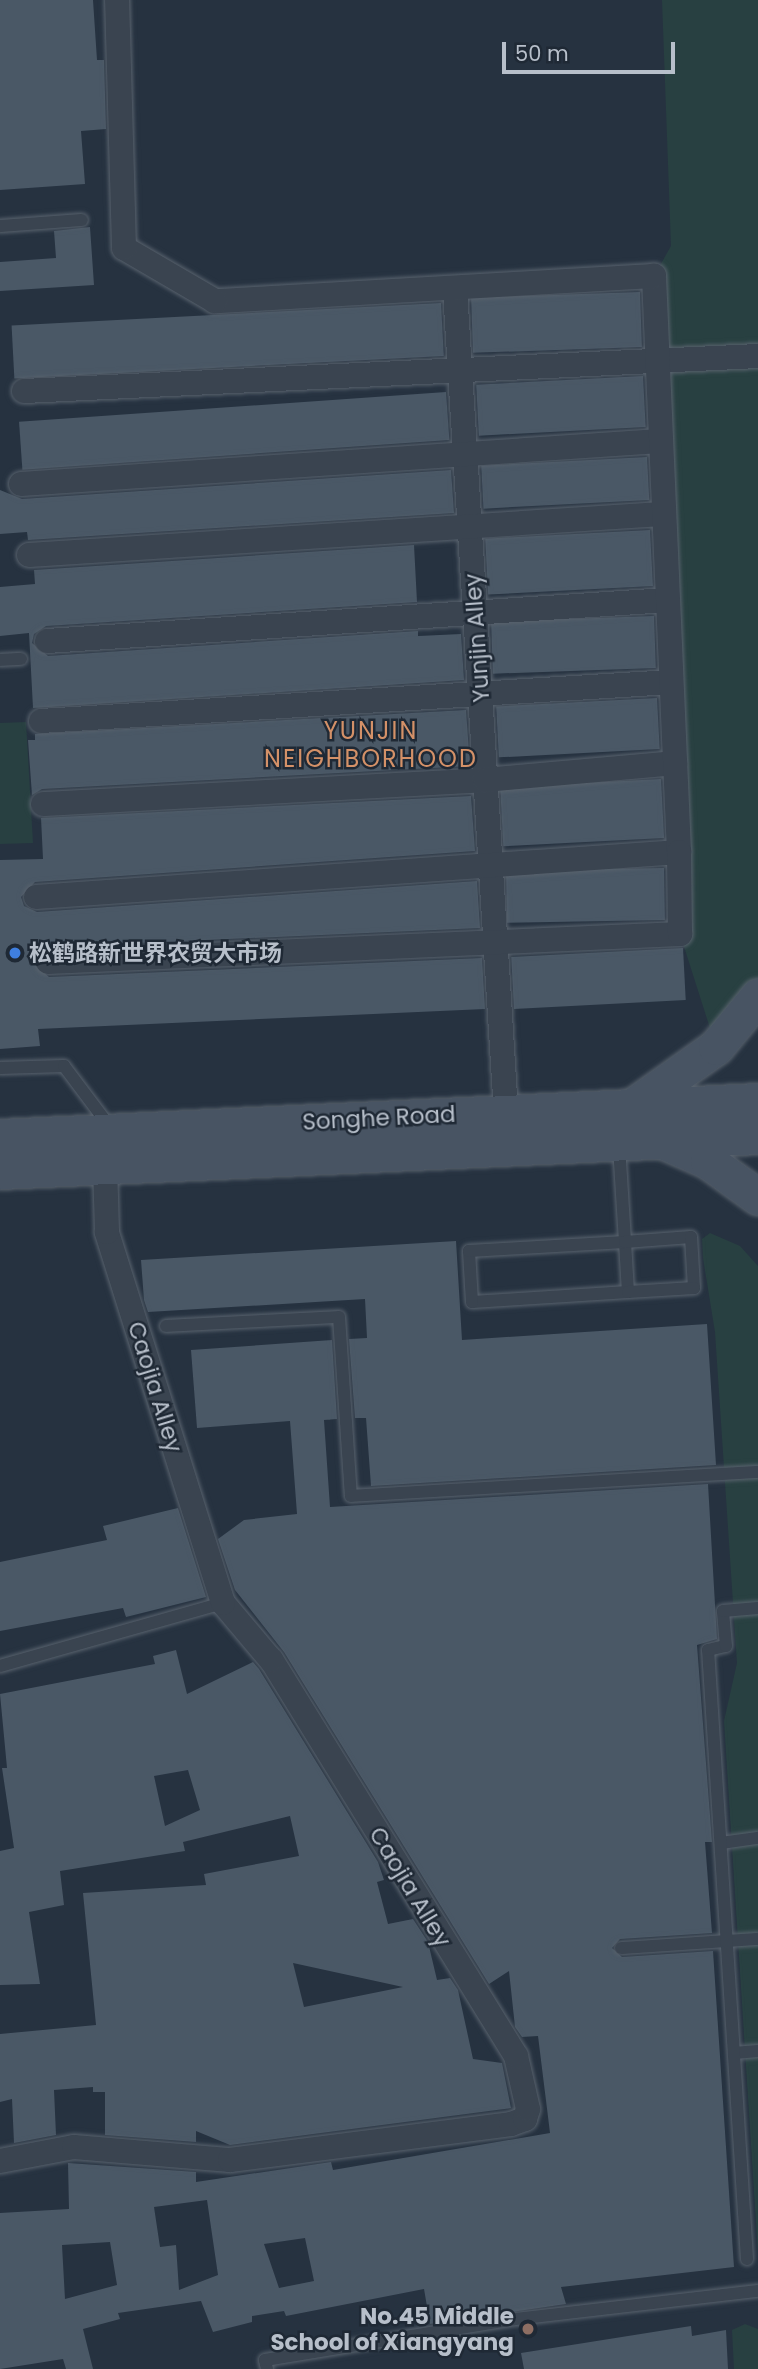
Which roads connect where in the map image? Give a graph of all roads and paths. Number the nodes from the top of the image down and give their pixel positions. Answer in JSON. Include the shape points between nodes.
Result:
{"nodes":[{"id":1,"x":117,"y":0,"type":"edge"},
{"id":2,"x":82,"y":220,"type":"dead end"},
{"id":3,"x":0,"y":226,"type":"edge"},
{"id":4,"x":455,"y":290,"type":"junction"},
{"id":5,"x":758,"y":356,"type":"edge"},
{"id":6,"x":657,"y":358,"type":"junction"},
{"id":7,"x":460,"y":369,"type":"junction"},
{"id":8,"x":23,"y":391,"type":"dead end"},
{"id":9,"x":660,"y":441,"type":"junction"},
{"id":10,"x":465,"y":455,"type":"junction"},
{"id":11,"x":21,"y":484,"type":"dead end"},
{"id":12,"x":662,"y":514,"type":"junction"},
{"id":13,"x":470,"y":528,"type":"junction"},
{"id":14,"x":29,"y":555,"type":"dead end"},
{"id":15,"x":667,"y":600,"type":"junction"},
{"id":16,"x":475,"y":615,"type":"junction"},
{"id":17,"x":47,"y":641,"type":"dead end"},
{"id":18,"x":21,"y":659,"type":"dead end"},
{"id":19,"x":0,"y":660,"type":"edge"},
{"id":20,"x":671,"y":682,"type":"junction"},
{"id":21,"x":480,"y":692,"type":"junction"},
{"id":22,"x":41,"y":721,"type":"dead end"},
{"id":23,"x":675,"y":763,"type":"junction"},
{"id":24,"x":485,"y":780,"type":"junction"},
{"id":25,"x":43,"y":804,"type":"dead end"},
{"id":26,"x":679,"y":852,"type":"junction"},
{"id":27,"x":491,"y":866,"type":"junction"},
{"id":28,"x":36,"y":897,"type":"dead end"},
{"id":29,"x":495,"y":941,"type":"junction"},
{"id":30,"x":48,"y":962,"type":"dead end"},
{"id":31,"x":758,"y":996,"type":"edge"},
{"id":32,"x":0,"y":1068,"type":"edge"},
{"id":33,"x":758,"y":1101,"type":"edge"},
{"id":34,"x":634,"y":1105,"type":"junction"},
{"id":35,"x":506,"y":1112,"type":"junction"},
{"id":36,"x":113,"y":1131,"type":"junction"},
{"id":37,"x":758,"y":1136,"type":"edge"},
{"id":38,"x":0,"y":1137,"type":"edge"},
{"id":39,"x":660,"y":1140,"type":"junction"},
{"id":40,"x":619,"y":1142,"type":"junction"},
{"id":41,"x":104,"y":1166,"type":"junction"},
{"id":42,"x":0,"y":1171,"type":"edge"},
{"id":43,"x":758,"y":1198,"type":"edge"},
{"id":44,"x":625,"y":1242,"type":"junction"},
{"id":45,"x":628,"y":1292,"type":"junction"},
{"id":46,"x":166,"y":1326,"type":"dead end"},
{"id":47,"x":758,"y":1472,"type":"edge"},
{"id":48,"x":223,"y":1603,"type":"junction"},
{"id":49,"x":758,"y":1608,"type":"edge"},
{"id":50,"x":0,"y":1666,"type":"edge"},
{"id":51,"x":758,"y":1838,"type":"edge"},
{"id":52,"x":721,"y":1843,"type":"junction"},
{"id":53,"x":758,"y":1939,"type":"edge"},
{"id":54,"x":727,"y":1941,"type":"junction"},
{"id":55,"x":621,"y":1948,"type":"dead end"},
{"id":56,"x":758,"y":2051,"type":"edge"},
{"id":57,"x":734,"y":2053,"type":"junction"},
{"id":58,"x":0,"y":2161,"type":"edge"},
{"id":59,"x":747,"y":2259,"type":"dead end"},
{"id":60,"x":758,"y":2291,"type":"edge"},
{"id":61,"x":267,"y":2369,"type":"edge"}],
"edges":[{"from":1,"to":4,"type":"street","via":[[124,248],[215,301]]},
{"from":2,"to":3,"type":"lane"},
{"from":4,"to":6,"type":"street","via":[[654,276]]},
{"from":4,"to":7,"type":"street","name":"Yunjin Alley"},
{"from":5,"to":6,"type":"street"},
{"from":6,"to":7,"type":"street"},
{"from":6,"to":9,"type":"street"},
{"from":7,"to":8,"type":"street"},
{"from":7,"to":10,"type":"street","name":"Yunjin Alley"},
{"from":9,"to":10,"type":"street"},
{"from":9,"to":12,"type":"street"},
{"from":10,"to":11,"type":"street"},
{"from":10,"to":13,"type":"street","name":"Yunjin Alley"},
{"from":12,"to":13,"type":"street"},
{"from":12,"to":15,"type":"street"},
{"from":13,"to":14,"type":"street"},
{"from":13,"to":16,"type":"street","name":"Yunjin Alley"},
{"from":15,"to":16,"type":"street"},
{"from":15,"to":20,"type":"street"},
{"from":16,"to":17,"type":"street"},
{"from":16,"to":21,"type":"street","name":"Yunjin Alley"},
{"from":18,"to":19,"type":"lane"},
{"from":20,"to":21,"type":"street"},
{"from":20,"to":23,"type":"street"},
{"from":21,"to":22,"type":"street"},
{"from":21,"to":24,"type":"street","name":"Yunjin Alley"},
{"from":23,"to":24,"type":"street"},
{"from":23,"to":26,"type":"street"},
{"from":24,"to":25,"type":"street"},
{"from":24,"to":27,"type":"street","name":"Yunjin Alley"},
{"from":26,"to":27,"type":"street"},
{"from":26,"to":29,"type":"street","via":[[680,934]]},
{"from":27,"to":28,"type":"street"},
{"from":27,"to":29,"type":"street","name":"Yunjin Alley"},
{"from":29,"to":30,"type":"street"},
{"from":29,"to":35,"type":"street","name":"Yunjin Alley"},
{"from":31,"to":34,"type":"main road","via":[[716,1047]]},
{"from":32,"to":36,"type":"lane","via":[[64,1066]]},
{"from":33,"to":34,"type":"main road","name":"Songhe Road"},
{"from":34,"to":35,"type":"main road","name":"Songhe Road"},
{"from":35,"to":36,"type":"main road","name":"Songhe Road"},
{"from":36,"to":38,"type":"main road","name":"Songhe Road"},
{"from":37,"to":39,"type":"main road","name":"Songhe Road"},
{"from":39,"to":40,"type":"main road","name":"Songhe Road"},
{"from":39,"to":43,"type":"main road","via":[[709,1161]]},
{"from":40,"to":41,"type":"main road","name":"Songhe Road"},
{"from":40,"to":44,"type":"lane"},
{"from":41,"to":42,"type":"main road","name":"Songhe Road"},
{"from":41,"to":48,"type":"street","name":"Caojia Alley","via":[[107,1232]]},
{"from":44,"to":45,"type":"lane"},
{"from":44,"to":45,"type":"lane","via":[[691,1237],[694,1288]]},
{"from":44,"to":45,"type":"lane","via":[[469,1251],[472,1302]]},
{"from":46,"to":47,"type":"lane","via":[[339,1317],[351,1496]]},
{"from":48,"to":50,"type":"lane"},
{"from":48,"to":58,"type":"street","name":"Caojia Alley","via":[[271,1660],[516,2056],[528,2109],[525,2119],[230,2160],[74,2147]]},
{"from":49,"to":52,"type":"lane","via":[[723,1611],[726,1646],[708,1650]]},
{"from":51,"to":52,"type":"lane"},
{"from":52,"to":54,"type":"lane"},
{"from":53,"to":54,"type":"lane"},
{"from":54,"to":55,"type":"lane"},
{"from":54,"to":57,"type":"lane"},
{"from":56,"to":57,"type":"lane"},
{"from":57,"to":59,"type":"lane"},
{"from":60,"to":61,"type":"lane","via":[[515,2319],[265,2360]]}]}
